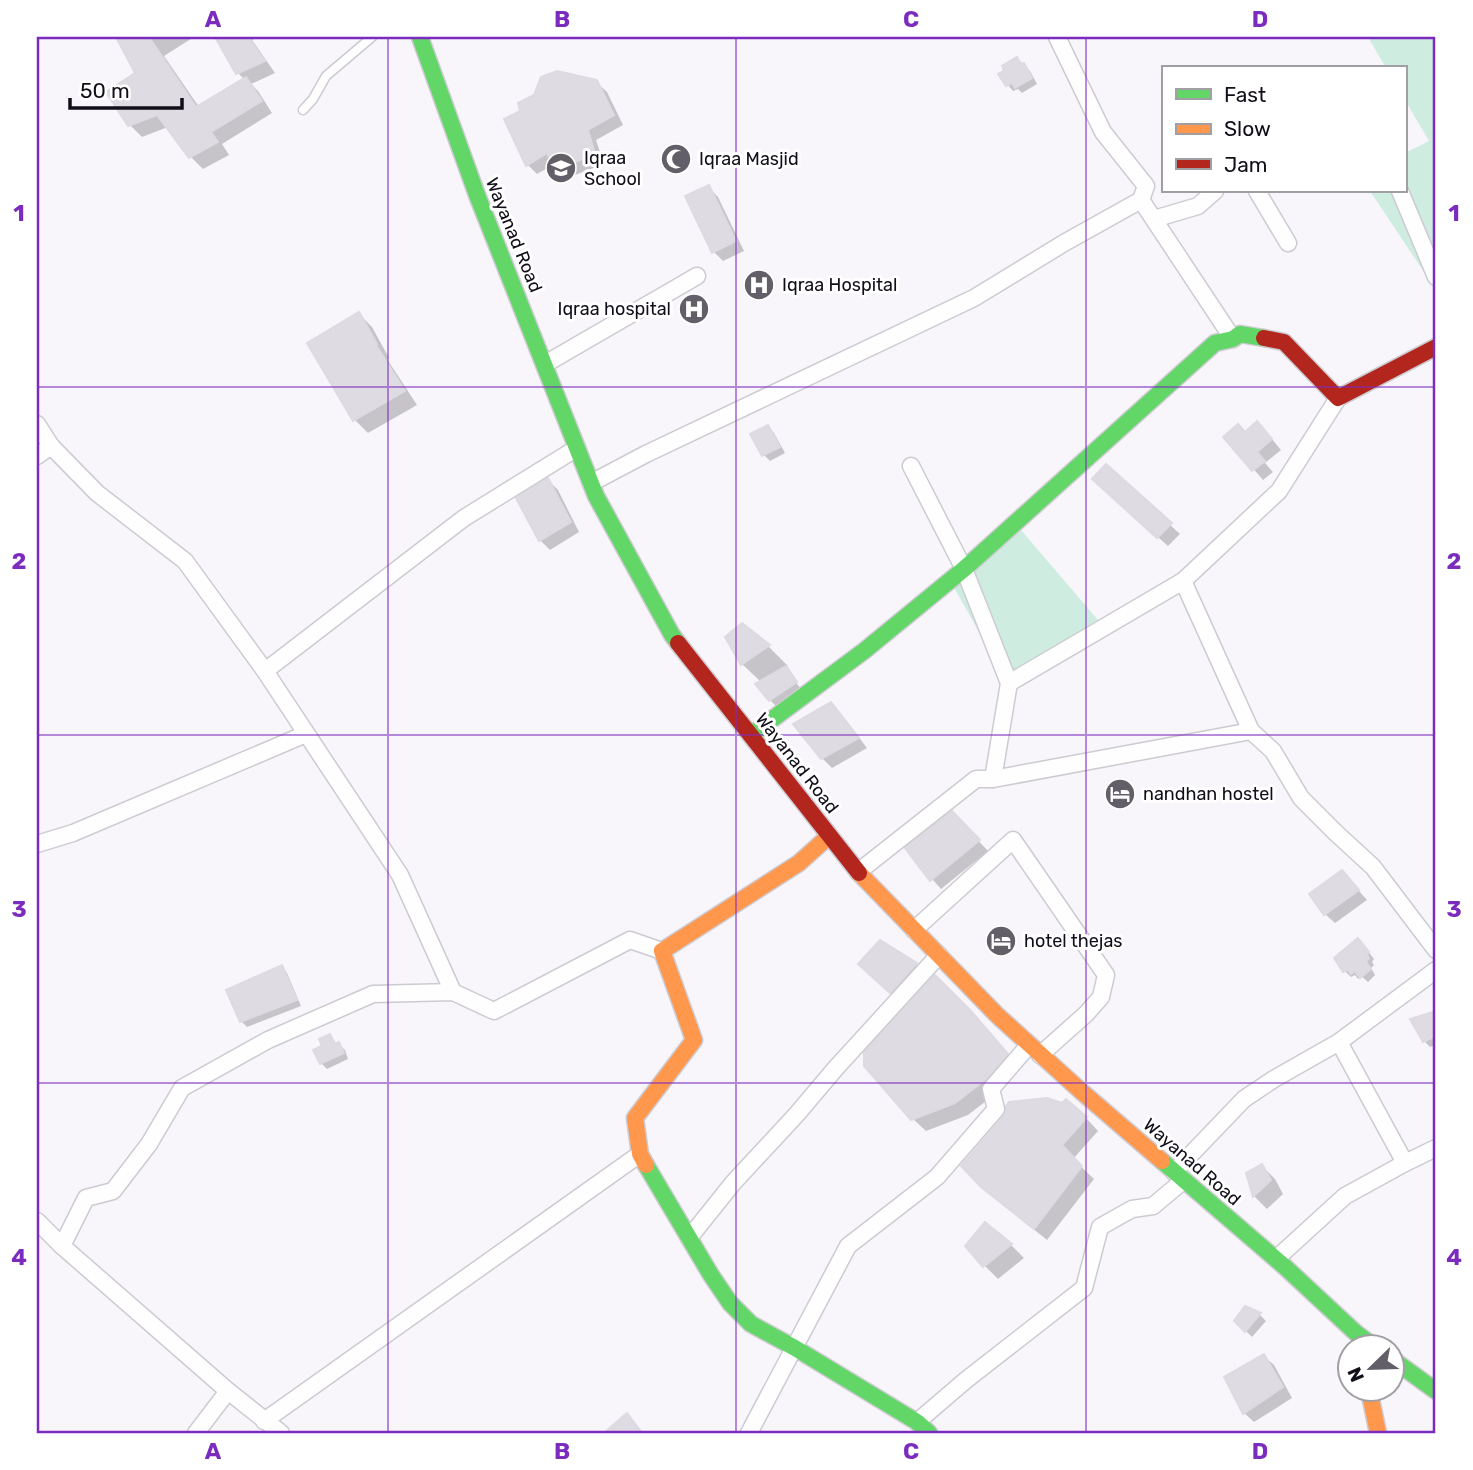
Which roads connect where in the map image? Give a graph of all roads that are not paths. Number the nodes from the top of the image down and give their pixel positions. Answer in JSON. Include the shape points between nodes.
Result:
{"nodes":[{"id":1,"x":372,"y":37,"type":"edge"},
{"id":2,"x":420,"y":37,"type":"edge"},
{"id":3,"x":1056,"y":37,"type":"edge"},
{"id":4,"x":303,"y":110,"type":"dead end"},
{"id":5,"x":1214,"y":192,"type":"edge"},
{"id":6,"x":1257,"y":192,"type":"edge"},
{"id":7,"x":1400,"y":192,"type":"edge"},
{"id":8,"x":1141,"y":200,"type":"junction"},
{"id":9,"x":1154,"y":219,"type":"junction"},
{"id":10,"x":515,"y":242,"type":"dead end"},
{"id":11,"x":1288,"y":243,"type":"dead end"},
{"id":12,"x":498,"y":246,"type":"junction"},
{"id":13,"x":697,"y":276,"type":"dead end"},
{"id":14,"x":1436,"y":278,"type":"edge"},
{"id":15,"x":1233,"y":339,"type":"junction"},
{"id":16,"x":1436,"y":347,"type":"edge"},
{"id":17,"x":545,"y":364,"type":"junction"},
{"id":18,"x":1338,"y":398,"type":"junction"},
{"id":19,"x":37,"y":424,"type":"edge"},
{"id":20,"x":51,"y":446,"type":"junction"},
{"id":21,"x":578,"y":448,"type":"junction"},
{"id":22,"x":37,"y":457,"type":"edge"},
{"id":23,"x":911,"y":466,"type":"dead end"},
{"id":24,"x":591,"y":483,"type":"junction"},
{"id":25,"x":964,"y":569,"type":"junction"},
{"id":26,"x":1182,"y":581,"type":"junction"},
{"id":27,"x":265,"y":671,"type":"junction"},
{"id":28,"x":1009,"y":683,"type":"junction"},
{"id":29,"x":1251,"y":732,"type":"junction"},
{"id":30,"x":306,"y":734,"type":"junction"},
{"id":31,"x":751,"y":735,"type":"junction"},
{"id":32,"x":993,"y":779,"type":"junction"},
{"id":33,"x":829,"y":836,"type":"junction"},
{"id":34,"x":37,"y":844,"type":"edge"},
{"id":35,"x":858,"y":873,"type":"junction"},
{"id":36,"x":914,"y":930,"type":"junction"},
{"id":37,"x":1436,"y":950,"type":"edge"},
{"id":38,"x":662,"y":951,"type":"junction"},
{"id":39,"x":939,"y":955,"type":"junction"},
{"id":40,"x":1436,"y":970,"type":"edge"},
{"id":41,"x":453,"y":992,"type":"junction"},
{"id":42,"x":1339,"y":1042,"type":"junction"},
{"id":43,"x":1035,"y":1050,"type":"junction"},
{"id":44,"x":1436,"y":1148,"type":"edge"},
{"id":45,"x":640,"y":1154,"type":"junction"},
{"id":46,"x":1405,"y":1163,"type":"junction"},
{"id":47,"x":1179,"y":1176,"type":"junction"},
{"id":48,"x":37,"y":1222,"type":"edge"},
{"id":49,"x":689,"y":1238,"type":"junction"},
{"id":50,"x":62,"y":1246,"type":"junction"},
{"id":51,"x":1276,"y":1259,"type":"junction"},
{"id":52,"x":1352,"y":1334,"type":"edge"},
{"id":53,"x":795,"y":1348,"type":"junction"},
{"id":54,"x":1406,"y":1370,"type":"edge"},
{"id":55,"x":228,"y":1391,"type":"junction"},
{"id":56,"x":1436,"y":1391,"type":"edge"},
{"id":57,"x":1371,"y":1404,"type":"edge"},
{"id":58,"x":264,"y":1421,"type":"junction"},
{"id":59,"x":923,"y":1428,"type":"edge"},
{"id":60,"x":196,"y":1433,"type":"edge"},
{"id":61,"x":281,"y":1433,"type":"edge"},
{"id":62,"x":748,"y":1433,"type":"edge"},
{"id":63,"x":1378,"y":1433,"type":"edge"}],
"edges":[{"from":1,"to":4,"type":"lane","via":[[326,76]]},
{"from":2,"to":12,"type":"street","name":"Wayanad Road"},
{"from":3,"to":8,"type":"street","via":[[1104,132],[1146,186]]},
{"from":5,"to":9,"type":"street","via":[[1198,206]]},
{"from":6,"to":11,"type":"street"},
{"from":7,"to":14,"type":"street"},
{"from":8,"to":9,"type":"street"},
{"from":8,"to":24,"type":"street","via":[[974,298]]},
{"from":9,"to":15,"type":"street"},
{"from":10,"to":12,"type":"street","via":[[506,248]]},
{"from":12,"to":17,"type":"street","name":"Wayanad Road"},
{"from":13,"to":17,"type":"street"},
{"from":15,"to":18,"type":"street","via":[[1240,334],[1284,342]]},
{"from":15,"to":25,"type":"street","via":[[1215,343]]},
{"from":16,"to":18,"type":"street"},
{"from":17,"to":21,"type":"street","name":"Wayanad Road"},
{"from":18,"to":26,"type":"street","via":[[1279,491]]},
{"from":19,"to":20,"type":"street"},
{"from":20,"to":22,"type":"street"},
{"from":20,"to":27,"type":"street","via":[[97,493],[185,561]]},
{"from":21,"to":24,"type":"street","name":"Wayanad Road"},
{"from":21,"to":27,"type":"street","via":[[464,518]]},
{"from":23,"to":25,"type":"street"},
{"from":24,"to":31,"type":"street","name":"Wayanad Road","via":[[672,635]]},
{"from":25,"to":28,"type":"street"},
{"from":25,"to":31,"type":"street"},
{"from":26,"to":28,"type":"street"},
{"from":26,"to":29,"type":"street"},
{"from":27,"to":30,"type":"street"},
{"from":28,"to":32,"type":"street"},
{"from":29,"to":32,"type":"street"},
{"from":29,"to":37,"type":"street","via":[[1273,751],[1301,798],[1373,867]]},
{"from":30,"to":34,"type":"street"},
{"from":30,"to":41,"type":"street","via":[[400,876]]},
{"from":31,"to":33,"type":"street","name":"Wayanad Road"},
{"from":32,"to":35,"type":"street","via":[[976,779]]},
{"from":33,"to":35,"type":"street","name":"Wayanad Road"},
{"from":33,"to":38,"type":"street","via":[[799,863]]},
{"from":35,"to":36,"type":"street","name":"Wayanad Road"},
{"from":36,"to":39,"type":"street","name":"Wayanad Road"},
{"from":36,"to":43,"type":"street","via":[[1013,840],[1106,975],[1101,998],[1086,1014]]},
{"from":38,"to":41,"type":"street","via":[[630,940],[495,1011]]},
{"from":38,"to":45,"type":"street","via":[[694,1040],[635,1118]]},
{"from":39,"to":43,"type":"street","name":"Wayanad Road"},
{"from":39,"to":49,"type":"street"},
{"from":40,"to":42,"type":"street"},
{"from":41,"to":50,"type":"street","via":[[373,994],[268,1040],[182,1088],[149,1144],[113,1191],[86,1198]]},
{"from":42,"to":46,"type":"street"},
{"from":42,"to":47,"type":"street","via":[[1244,1099]]},
{"from":43,"to":47,"type":"street","name":"Wayanad Road"},
{"from":43,"to":53,"type":"street","via":[[991,1089],[996,1109],[937,1177],[848,1246]]},
{"from":44,"to":46,"type":"street"},
{"from":45,"to":49,"type":"street"},
{"from":45,"to":58,"type":"street"},
{"from":46,"to":51,"type":"street","via":[[1345,1196]]},
{"from":47,"to":51,"type":"street","name":"Wayanad Road"},
{"from":47,"to":59,"type":"street","via":[[1153,1206],[1132,1209],[1100,1227],[1084,1288],[966,1380]]},
{"from":48,"to":50,"type":"street"},
{"from":49,"to":53,"type":"street","via":[[730,1303],[751,1324]]},
{"from":50,"to":55,"type":"street"},
{"from":51,"to":52,"type":"street","name":"Wayanad Road"},
{"from":53,"to":59,"type":"street"},
{"from":53,"to":62,"type":"street"},
{"from":54,"to":56,"type":"street"},
{"from":55,"to":58,"type":"street"},
{"from":55,"to":60,"type":"street"},
{"from":57,"to":63,"type":"street"},
{"from":58,"to":61,"type":"street"}]}
